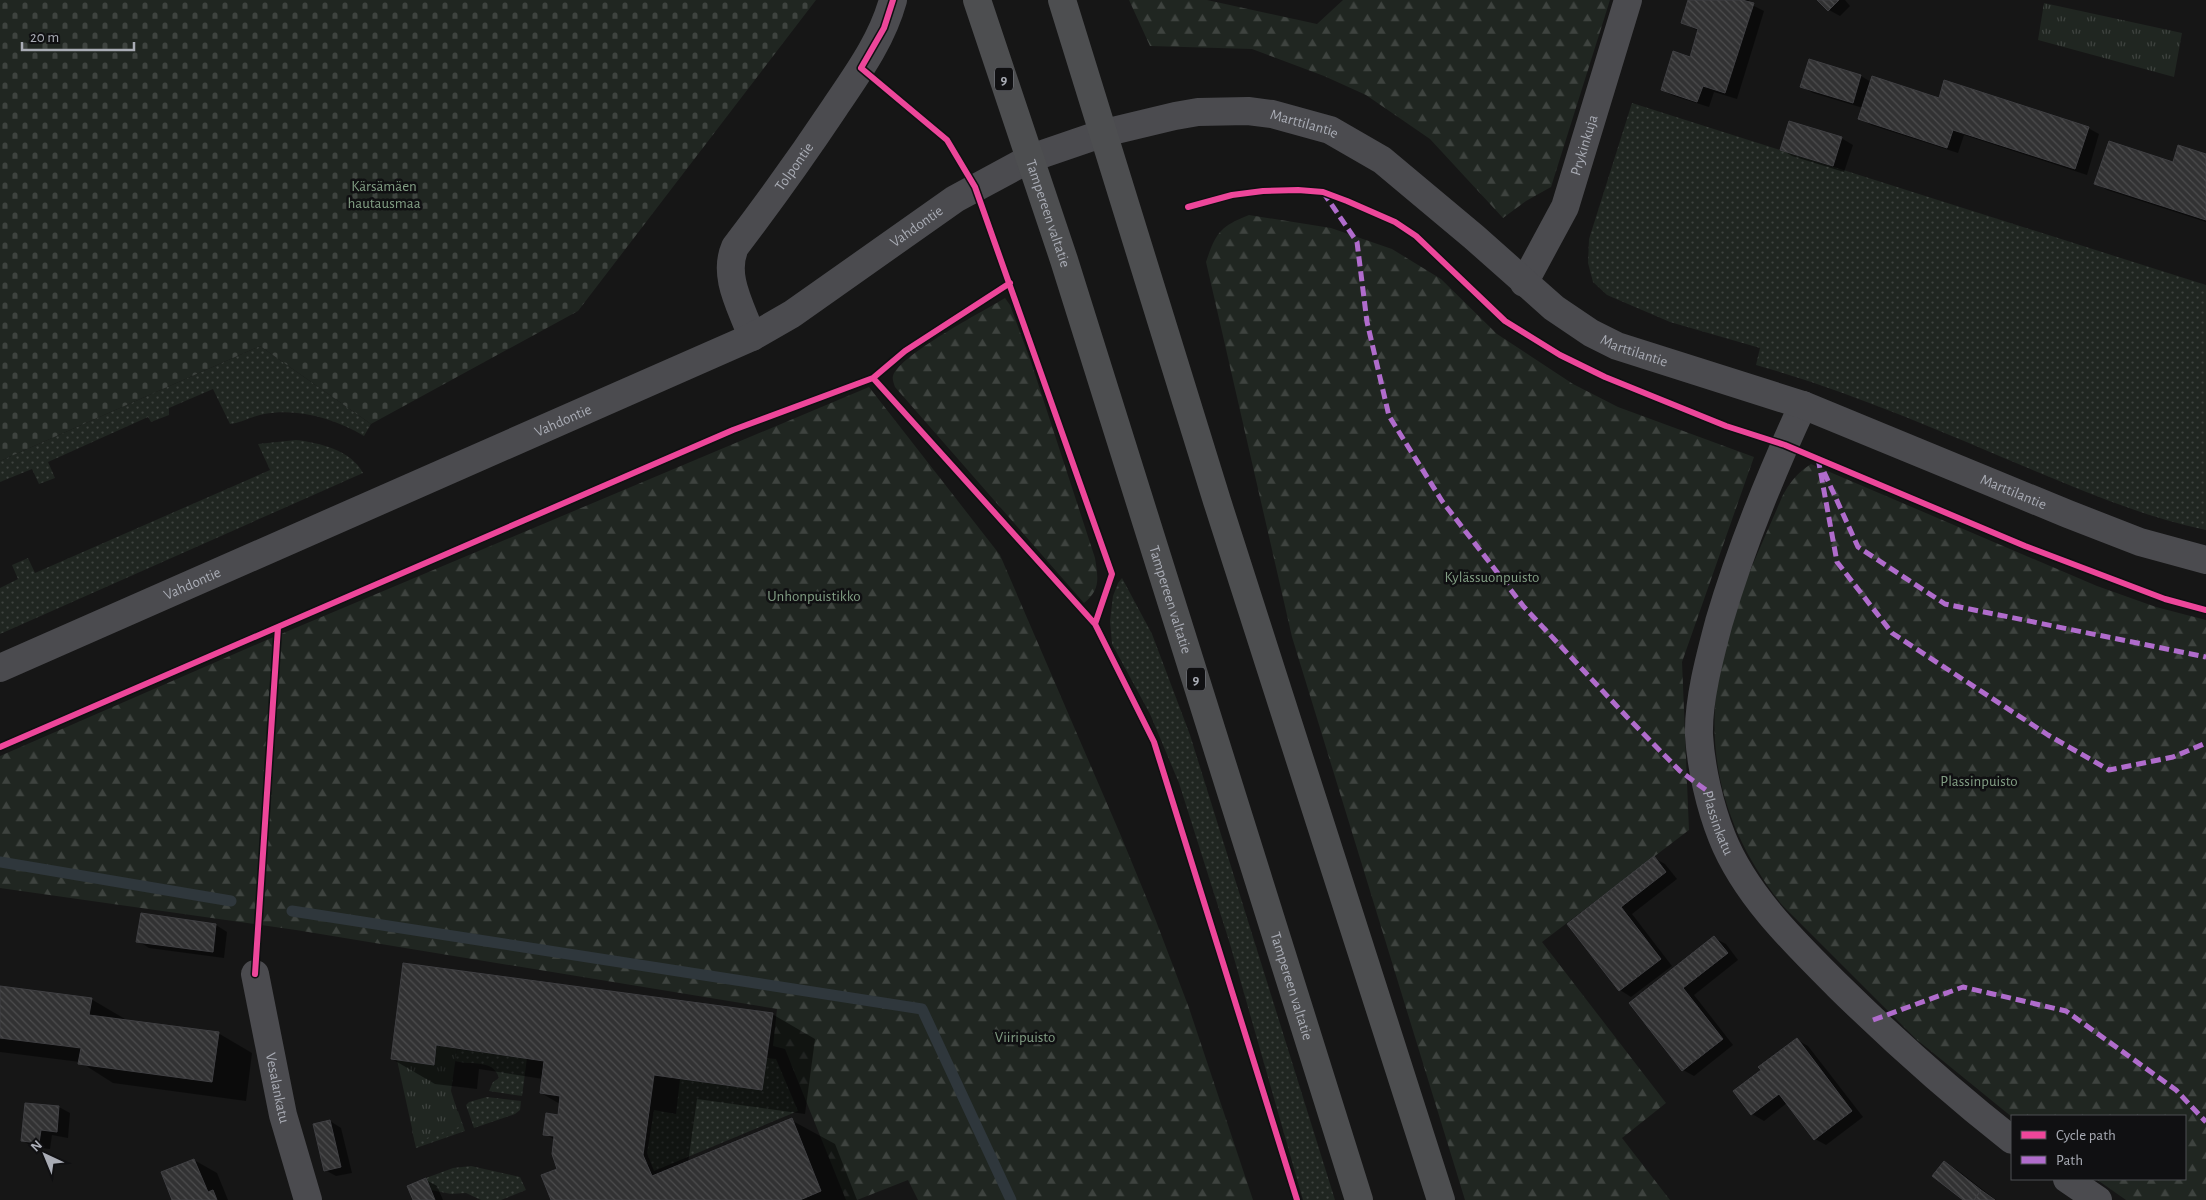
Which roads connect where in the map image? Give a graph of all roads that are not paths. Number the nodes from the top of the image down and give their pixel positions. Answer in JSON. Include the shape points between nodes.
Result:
{"nodes":[{"id":1,"x":893,"y":0,"type":"edge"},
{"id":2,"x":977,"y":0,"type":"edge"},
{"id":3,"x":1062,"y":0,"type":"edge"},
{"id":4,"x":1628,"y":0,"type":"edge"},
{"id":5,"x":1104,"y":133,"type":"junction"},
{"id":6,"x":1031,"y":158,"type":"junction"},
{"id":7,"x":1524,"y":283,"type":"junction"},
{"id":8,"x":752,"y":337,"type":"junction"},
{"id":9,"x":1803,"y":405,"type":"junction"},
{"id":10,"x":2206,"y":560,"type":"edge"},
{"id":11,"x":0,"y":668,"type":"edge"},
{"id":12,"x":255,"y":974,"type":"dead end"},
{"id":13,"x":2011,"y":1139,"type":"edge"},
{"id":14,"x":2068,"y":1180,"type":"edge"},
{"id":15,"x":308,"y":1200,"type":"edge"},
{"id":16,"x":1359,"y":1200,"type":"edge"},
{"id":17,"x":1441,"y":1200,"type":"edge"},
{"id":18,"x":2098,"y":1200,"type":"edge"}],
"edges":[{"from":1,"to":8,"type":"street","name":"Tolpontie","via":[[884,28],[861,68],[729,260],[733,287]]},
{"from":2,"to":6,"type":"highway","name":"Tampereen valtatie","number":"9"},
{"from":3,"to":5,"type":"highway"},
{"from":4,"to":7,"type":"street","name":"Prykinkuja","via":[[1565,207]]},
{"from":5,"to":6,"type":"street","name":"Vahdontie"},
{"from":5,"to":7,"type":"street","name":"Marttilantie","via":[[1198,112],[1248,110],[1330,130],[1382,160],[1474,236]]},
{"from":5,"to":17,"type":"highway","via":[[1217,501]]},
{"from":6,"to":8,"type":"street","name":"Vahdontie","via":[[956,199],[792,314]]},
{"from":6,"to":16,"type":"highway","name":"Tampereen valtatie","number":"9"},
{"from":7,"to":9,"type":"street","name":"Marttilantie","via":[[1554,308],[1617,346]]},
{"from":8,"to":11,"type":"street","name":"Vahdontie"},
{"from":9,"to":10,"type":"street","name":"Marttilantie","via":[[2077,518],[2140,542]]},
{"from":9,"to":13,"type":"street","name":"Plassinkatu","via":[[1744,543],[1711,650],[1699,734],[1712,803],[1723,838],[1740,870],[1762,904],[1799,947],[1894,1041]]},
{"from":12,"to":15,"type":"street","name":"Vesalankatu","via":[[283,1115]]},
{"from":14,"to":18,"type":"street"}]}
